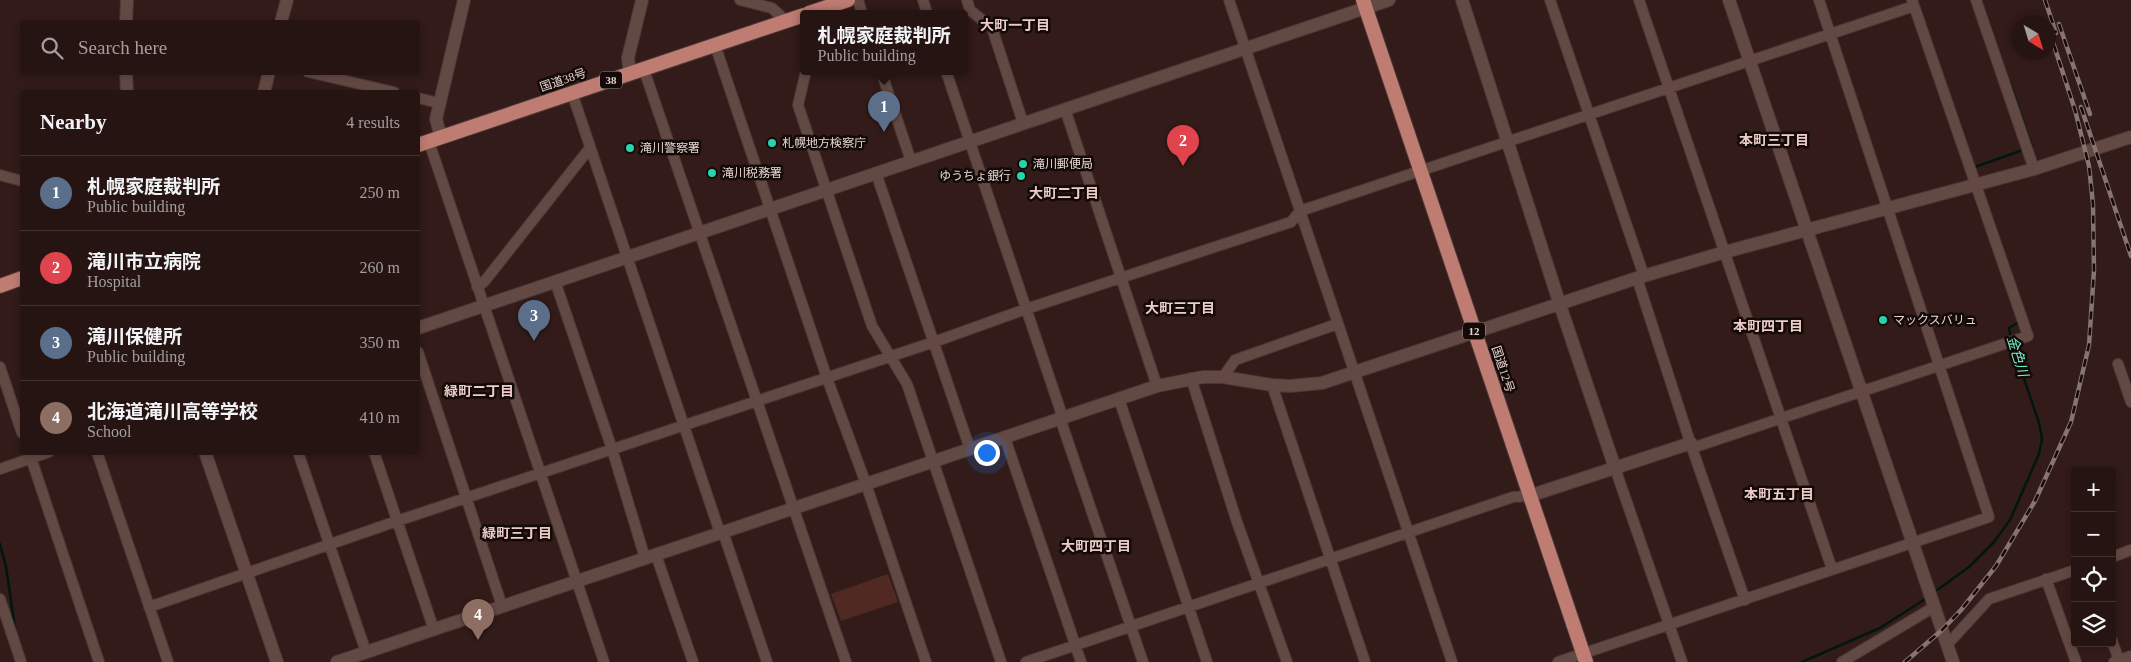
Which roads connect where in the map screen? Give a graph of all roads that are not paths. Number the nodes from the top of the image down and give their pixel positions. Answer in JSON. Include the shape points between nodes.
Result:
{"nodes":[{"id":1,"x":127,"y":0,"type":"edge"},
{"id":2,"x":286,"y":0,"type":"edge"},
{"id":3,"x":464,"y":0,"type":"edge"},
{"id":4,"x":642,"y":0,"type":"edge"},
{"id":5,"x":740,"y":0,"type":"edge"},
{"id":6,"x":848,"y":0,"type":"edge"},
{"id":7,"x":967,"y":0,"type":"edge"},
{"id":8,"x":1229,"y":0,"type":"edge"},
{"id":9,"x":1389,"y":0,"type":"edge"},
{"id":10,"x":1462,"y":0,"type":"edge"},
{"id":11,"x":1550,"y":0,"type":"edge"},
{"id":12,"x":1640,"y":0,"type":"edge"},
{"id":13,"x":1729,"y":0,"type":"edge"},
{"id":14,"x":1818,"y":0,"type":"edge"},
{"id":15,"x":1976,"y":0,"type":"edge"},
{"id":16,"x":1913,"y":3,"type":"edge"},
{"id":17,"x":1364,"y":4,"type":"edge"},
{"id":18,"x":817,"y":9,"type":"edge"},
{"id":19,"x":800,"y":16,"type":"edge"},
{"id":20,"x":126,"y":20,"type":"edge"},
{"id":21,"x":281,"y":20,"type":"edge"},
{"id":22,"x":786,"y":21,"type":"junction"},
{"id":23,"x":1830,"y":33,"type":"junction"},
{"id":24,"x":716,"y":45,"type":"junction"},
{"id":25,"x":1245,"y":49,"type":"junction"},
{"id":26,"x":1749,"y":61,"type":"junction"},
{"id":27,"x":644,"y":70,"type":"junction"},
{"id":28,"x":630,"y":74,"type":"junction"},
{"id":29,"x":126,"y":75,"type":"edge"},
{"id":30,"x":268,"y":75,"type":"edge"},
{"id":31,"x":321,"y":75,"type":"edge"},
{"id":32,"x":805,"y":75,"type":"edge"},
{"id":33,"x":882,"y":75,"type":"edge"},
{"id":34,"x":947,"y":75,"type":"edge"},
{"id":35,"x":1668,"y":88,"type":"junction"},
{"id":36,"x":127,"y":90,"type":"edge"},
{"id":37,"x":264,"y":90,"type":"edge"},
{"id":38,"x":385,"y":90,"type":"edge"},
{"id":39,"x":572,"y":93,"type":"junction"},
{"id":40,"x":420,"y":98,"type":"edge"},
{"id":41,"x":439,"y":103,"type":"junction"},
{"id":42,"x":1065,"y":109,"type":"junction"},
{"id":43,"x":1589,"y":114,"type":"junction"},
{"id":44,"x":1023,"y":123,"type":"junction"},
{"id":45,"x":2131,"y":137,"type":"edge"},
{"id":46,"x":429,"y":141,"type":"edge"},
{"id":47,"x":970,"y":141,"type":"junction"},
{"id":48,"x":1508,"y":141,"type":"junction"},
{"id":49,"x":589,"y":149,"type":"junction"},
{"id":50,"x":911,"y":161,"type":"junction"},
{"id":51,"x":2034,"y":170,"type":"junction"},
{"id":52,"x":1420,"y":171,"type":"junction"},
{"id":53,"x":876,"y":173,"type":"junction"},
{"id":54,"x":0,"y":175,"type":"edge"},
{"id":55,"x":20,"y":180,"type":"edge"},
{"id":56,"x":1975,"y":185,"type":"junction"},
{"id":57,"x":826,"y":190,"type":"junction"},
{"id":58,"x":770,"y":208,"type":"junction"},
{"id":59,"x":1887,"y":208,"type":"junction"},
{"id":60,"x":1300,"y":211,"type":"junction"},
{"id":61,"x":1806,"y":230,"type":"junction"},
{"id":62,"x":700,"y":232,"type":"junction"},
{"id":63,"x":1725,"y":252,"type":"junction"},
{"id":64,"x":627,"y":257,"type":"junction"},
{"id":65,"x":1640,"y":277,"type":"junction"},
{"id":66,"x":1122,"y":278,"type":"junction"},
{"id":67,"x":20,"y":279,"type":"edge"},
{"id":68,"x":555,"y":282,"type":"junction"},
{"id":69,"x":0,"y":286,"type":"edge"},
{"id":70,"x":477,"y":287,"type":"junction"},
{"id":71,"x":483,"y":305,"type":"junction"},
{"id":72,"x":1560,"y":305,"type":"junction"},
{"id":73,"x":1026,"y":309,"type":"junction"},
{"id":74,"x":1337,"y":324,"type":"junction"},
{"id":75,"x":420,"y":327,"type":"edge"},
{"id":76,"x":1475,"y":334,"type":"junction"},
{"id":77,"x":934,"y":342,"type":"junction"},
{"id":78,"x":891,"y":356,"type":"junction"},
{"id":79,"x":420,"y":358,"type":"edge"},
{"id":80,"x":2118,"y":364,"type":"dead end"},
{"id":81,"x":1938,"y":366,"type":"junction"},
{"id":82,"x":0,"y":367,"type":"edge"},
{"id":83,"x":1355,"y":373,"type":"junction"},
{"id":84,"x":1223,"y":377,"type":"junction"},
{"id":85,"x":827,"y":378,"type":"junction"},
{"id":86,"x":1191,"y":378,"type":"junction"},
{"id":87,"x":1272,"y":385,"type":"junction"},
{"id":88,"x":1157,"y":386,"type":"junction"},
{"id":89,"x":1861,"y":391,"type":"junction"},
{"id":90,"x":1119,"y":399,"type":"junction"},
{"id":91,"x":756,"y":400,"type":"junction"},
{"id":92,"x":2131,"y":402,"type":"edge"},
{"id":93,"x":1061,"y":418,"type":"junction"},
{"id":94,"x":1780,"y":419,"type":"junction"},
{"id":95,"x":683,"y":426,"type":"junction"},
{"id":96,"x":20,"y":427,"type":"edge"},
{"id":97,"x":1005,"y":438,"type":"junction"},
{"id":98,"x":1691,"y":446,"type":"junction"},
{"id":99,"x":612,"y":449,"type":"junction"},
{"id":100,"x":970,"y":449,"type":"junction"},
{"id":101,"x":98,"y":455,"type":"edge"},
{"id":102,"x":207,"y":455,"type":"edge"},
{"id":103,"x":299,"y":455,"type":"edge"},
{"id":104,"x":375,"y":455,"type":"edge"},
{"id":105,"x":30,"y":456,"type":"edge"},
{"id":106,"x":934,"y":461,"type":"junction"},
{"id":107,"x":1616,"y":468,"type":"junction"},
{"id":108,"x":0,"y":469,"type":"edge"},
{"id":109,"x":540,"y":474,"type":"junction"},
{"id":110,"x":866,"y":484,"type":"junction"},
{"id":111,"x":1529,"y":496,"type":"junction"},
{"id":112,"x":466,"y":498,"type":"junction"},
{"id":113,"x":794,"y":508,"type":"junction"},
{"id":114,"x":397,"y":521,"type":"junction"},
{"id":115,"x":1407,"y":532,"type":"junction"},
{"id":116,"x":722,"y":533,"type":"junction"},
{"id":117,"x":1912,"y":543,"type":"junction"},
{"id":118,"x":329,"y":545,"type":"junction"},
{"id":119,"x":2130,"y":553,"type":"edge"},
{"id":120,"x":2116,"y":556,"type":"edge"},
{"id":121,"x":651,"y":557,"type":"junction"},
{"id":122,"x":1330,"y":559,"type":"junction"},
{"id":123,"x":1832,"y":569,"type":"junction"},
{"id":124,"x":2071,"y":571,"type":"edge"},
{"id":125,"x":246,"y":573,"type":"junction"},
{"id":126,"x":2046,"y":579,"type":"junction"},
{"id":127,"x":577,"y":582,"type":"junction"},
{"id":128,"x":1259,"y":583,"type":"junction"},
{"id":129,"x":0,"y":598,"type":"edge"},
{"id":130,"x":1745,"y":600,"type":"junction"},
{"id":131,"x":149,"y":606,"type":"junction"},
{"id":132,"x":502,"y":606,"type":"junction"},
{"id":133,"x":1188,"y":606,"type":"junction"},
{"id":134,"x":1934,"y":607,"type":"junction"},
{"id":135,"x":1669,"y":624,"type":"junction"},
{"id":136,"x":1131,"y":626,"type":"junction"},
{"id":137,"x":434,"y":630,"type":"junction"},
{"id":138,"x":1076,"y":645,"type":"junction"},
{"id":139,"x":1947,"y":645,"type":"junction"},
{"id":140,"x":2113,"y":647,"type":"edge"},
{"id":141,"x":366,"y":652,"type":"junction"},
{"id":142,"x":2131,"y":656,"type":"edge"},
{"id":143,"x":1584,"y":658,"type":"edge"},
{"id":144,"x":2116,"y":661,"type":"edge"},
{"id":145,"x":21,"y":662,"type":"edge"},
{"id":146,"x":99,"y":662,"type":"edge"},
{"id":147,"x":168,"y":662,"type":"edge"},
{"id":148,"x":277,"y":662,"type":"edge"},
{"id":149,"x":337,"y":662,"type":"edge"},
{"id":150,"x":604,"y":662,"type":"edge"},
{"id":151,"x":693,"y":662,"type":"edge"},
{"id":152,"x":767,"y":662,"type":"edge"},
{"id":153,"x":846,"y":662,"type":"edge"},
{"id":154,"x":926,"y":662,"type":"edge"},
{"id":155,"x":1001,"y":662,"type":"edge"},
{"id":156,"x":1026,"y":662,"type":"edge"},
{"id":157,"x":1081,"y":662,"type":"edge"},
{"id":158,"x":1143,"y":662,"type":"edge"},
{"id":159,"x":1207,"y":662,"type":"edge"},
{"id":160,"x":1287,"y":662,"type":"edge"},
{"id":161,"x":1365,"y":662,"type":"edge"},
{"id":162,"x":1452,"y":662,"type":"edge"},
{"id":163,"x":1558,"y":662,"type":"edge"},
{"id":164,"x":1682,"y":662,"type":"edge"},
{"id":165,"x":1842,"y":662,"type":"edge"},
{"id":166,"x":1953,"y":662,"type":"edge"},
{"id":167,"x":2076,"y":662,"type":"edge"}],
"edges":[{"from":1,"to":20,"type":"street"},
{"from":2,"to":21,"type":"street"},
{"from":3,"to":41,"type":"street"},
{"from":4,"to":28,"type":"street","via":[[628,58]]},
{"from":5,"to":22,"type":"street","via":[[772,8]]},
{"from":6,"to":18,"type":"highway"},
{"from":7,"to":44,"type":"street","via":[[970,10],[992,28]]},
{"from":8,"to":25,"type":"street"},
{"from":9,"to":17,"type":"street"},
{"from":10,"to":48,"type":"street"},
{"from":11,"to":43,"type":"street"},
{"from":12,"to":35,"type":"street"},
{"from":13,"to":26,"type":"street"},
{"from":14,"to":23,"type":"street"},
{"from":15,"to":51,"type":"street"},
{"from":16,"to":23,"type":"street"},
{"from":16,"to":56,"type":"street"},
{"from":17,"to":25,"type":"street"},
{"from":17,"to":52,"type":"highway","name":"国道12号","number":"12"},
{"from":19,"to":22,"type":"highway","name":"国道38号","number":"38"},
{"from":22,"to":24,"type":"highway","name":"国道38号","number":"38"},
{"from":23,"to":26,"type":"street"},
{"from":23,"to":59,"type":"street"},
{"from":24,"to":27,"type":"highway","name":"国道38号","number":"38"},
{"from":24,"to":58,"type":"street"},
{"from":25,"to":42,"type":"street"},
{"from":25,"to":60,"type":"street"},
{"from":26,"to":35,"type":"street"},
{"from":26,"to":61,"type":"street"},
{"from":27,"to":28,"type":"highway","name":"国道38号","number":"38"},
{"from":27,"to":62,"type":"street"},
{"from":28,"to":39,"type":"highway","name":"国道38号","number":"38"},
{"from":29,"to":36,"type":"street"},
{"from":30,"to":37,"type":"street"},
{"from":31,"to":38,"type":"street"},
{"from":32,"to":57,"type":"street","via":[[798,105]]},
{"from":33,"to":50,"type":"street"},
{"from":34,"to":47,"type":"street"},
{"from":35,"to":43,"type":"street"},
{"from":35,"to":63,"type":"street"},
{"from":39,"to":46,"type":"highway","name":"国道38号","number":"38"},
{"from":39,"to":49,"type":"street"},
{"from":40,"to":41,"type":"street"},
{"from":41,"to":46,"type":"street"},
{"from":42,"to":44,"type":"street"},
{"from":42,"to":66,"type":"street"},
{"from":43,"to":48,"type":"street"},
{"from":43,"to":65,"type":"street"},
{"from":44,"to":47,"type":"street"},
{"from":45,"to":51,"type":"street"},
{"from":46,"to":70,"type":"street"},
{"from":47,"to":50,"type":"street"},
{"from":47,"to":73,"type":"street"},
{"from":48,"to":52,"type":"street"},
{"from":48,"to":72,"type":"street"},
{"from":49,"to":64,"type":"street"},
{"from":49,"to":70,"type":"street"},
{"from":50,"to":53,"type":"street"},
{"from":51,"to":56,"type":"street"},
{"from":52,"to":60,"type":"street"},
{"from":52,"to":76,"type":"highway","name":"国道12号","number":"12"},
{"from":53,"to":57,"type":"street"},
{"from":53,"to":77,"type":"street"},
{"from":54,"to":55,"type":"street"},
{"from":56,"to":59,"type":"street"},
{"from":56,"to":81,"type":"street","via":[[2028,336]]},
{"from":57,"to":58,"type":"street"},
{"from":57,"to":78,"type":"street","via":[[872,326]]},
{"from":58,"to":62,"type":"street"},
{"from":58,"to":85,"type":"street"},
{"from":59,"to":61,"type":"street"},
{"from":59,"to":81,"type":"street"},
{"from":60,"to":66,"type":"street","via":[[1291,222]]},
{"from":60,"to":74,"type":"street"},
{"from":61,"to":63,"type":"street"},
{"from":61,"to":89,"type":"street"},
{"from":62,"to":64,"type":"street"},
{"from":62,"to":91,"type":"street"},
{"from":63,"to":65,"type":"street"},
{"from":63,"to":94,"type":"street"},
{"from":64,"to":68,"type":"street"},
{"from":64,"to":95,"type":"street"},
{"from":65,"to":72,"type":"street"},
{"from":65,"to":98,"type":"street"},
{"from":66,"to":73,"type":"street"},
{"from":66,"to":88,"type":"street"},
{"from":67,"to":69,"type":"highway"},
{"from":68,"to":71,"type":"street"},
{"from":68,"to":99,"type":"street"},
{"from":70,"to":71,"type":"street"},
{"from":71,"to":75,"type":"street"},
{"from":71,"to":109,"type":"street"},
{"from":72,"to":76,"type":"street"},
{"from":72,"to":107,"type":"street"},
{"from":73,"to":77,"type":"street"},
{"from":73,"to":93,"type":"street"},
{"from":74,"to":83,"type":"street"},
{"from":74,"to":84,"type":"street","via":[[1234,360]]},
{"from":76,"to":83,"type":"street"},
{"from":76,"to":111,"type":"highway","name":"国道12号","number":"12"},
{"from":77,"to":78,"type":"street"},
{"from":77,"to":100,"type":"street"},
{"from":78,"to":85,"type":"street"},
{"from":78,"to":106,"type":"street","via":[[907,384]]},
{"from":79,"to":112,"type":"street"},
{"from":80,"to":92,"type":"street"},
{"from":81,"to":89,"type":"street"},
{"from":81,"to":117,"type":"street","via":[[1989,517]]},
{"from":82,"to":96,"type":"street"},
{"from":83,"to":87,"type":"street","via":[[1322,383]]},
{"from":83,"to":115,"type":"street"},
{"from":84,"to":86,"type":"street"},
{"from":84,"to":87,"type":"street"},
{"from":85,"to":91,"type":"street"},
{"from":85,"to":110,"type":"street"},
{"from":86,"to":88,"type":"street"},
{"from":86,"to":128,"type":"street"},
{"from":87,"to":122,"type":"street"},
{"from":88,"to":90,"type":"street"},
{"from":89,"to":94,"type":"street"},
{"from":89,"to":117,"type":"street"},
{"from":90,"to":93,"type":"street"},
{"from":90,"to":133,"type":"street"},
{"from":91,"to":95,"type":"street"},
{"from":91,"to":113,"type":"street"},
{"from":93,"to":97,"type":"street"},
{"from":93,"to":136,"type":"street"},
{"from":94,"to":98,"type":"street"},
{"from":94,"to":123,"type":"street"},
{"from":95,"to":99,"type":"street"},
{"from":95,"to":116,"type":"street"},
{"from":97,"to":100,"type":"street"},
{"from":97,"to":138,"type":"street"},
{"from":98,"to":107,"type":"street"},
{"from":98,"to":130,"type":"street"},
{"from":99,"to":109,"type":"street"},
{"from":99,"to":121,"type":"street"},
{"from":100,"to":106,"type":"street"},
{"from":101,"to":131,"type":"street"},
{"from":102,"to":125,"type":"street"},
{"from":103,"to":118,"type":"street"},
{"from":104,"to":114,"type":"street"},
{"from":105,"to":108,"type":"street"},
{"from":105,"to":146,"type":"street"},
{"from":106,"to":110,"type":"street"},
{"from":106,"to":155,"type":"street"},
{"from":107,"to":111,"type":"street"},
{"from":107,"to":135,"type":"street"},
{"from":109,"to":112,"type":"street"},
{"from":109,"to":127,"type":"street"},
{"from":110,"to":113,"type":"street"},
{"from":110,"to":154,"type":"street"},
{"from":111,"to":115,"type":"street","via":[[1514,497]]},
{"from":111,"to":143,"type":"highway","name":"国道12号","number":"12"},
{"from":112,"to":114,"type":"street"},
{"from":112,"to":132,"type":"street"},
{"from":113,"to":116,"type":"street"},
{"from":113,"to":153,"type":"street"},
{"from":114,"to":118,"type":"street"},
{"from":114,"to":137,"type":"street"},
{"from":115,"to":122,"type":"street"},
{"from":115,"to":162,"type":"street"},
{"from":116,"to":121,"type":"street"},
{"from":116,"to":152,"type":"street"},
{"from":117,"to":123,"type":"street"},
{"from":117,"to":134,"type":"street"},
{"from":118,"to":125,"type":"street"},
{"from":118,"to":141,"type":"street"},
{"from":119,"to":120,"type":"street"},
{"from":121,"to":127,"type":"street"},
{"from":121,"to":151,"type":"street"},
{"from":122,"to":128,"type":"street"},
{"from":122,"to":161,"type":"street"},
{"from":123,"to":130,"type":"street"},
{"from":124,"to":126,"type":"street"},
{"from":125,"to":131,"type":"street"},
{"from":125,"to":148,"type":"street"},
{"from":126,"to":139,"type":"street","via":[[1989,599]]},
{"from":126,"to":167,"type":"street"},
{"from":127,"to":132,"type":"street"},
{"from":127,"to":150,"type":"street"},
{"from":128,"to":133,"type":"street"},
{"from":128,"to":160,"type":"street"},
{"from":129,"to":145,"type":"street"},
{"from":130,"to":135,"type":"street"},
{"from":131,"to":147,"type":"street"},
{"from":132,"to":137,"type":"street"},
{"from":133,"to":136,"type":"street"},
{"from":133,"to":159,"type":"street"},
{"from":134,"to":139,"type":"street"},
{"from":134,"to":165,"type":"street"},
{"from":135,"to":143,"type":"street"},
{"from":135,"to":164,"type":"street"},
{"from":136,"to":138,"type":"street"},
{"from":136,"to":158,"type":"street"},
{"from":137,"to":141,"type":"street"},
{"from":138,"to":156,"type":"street"},
{"from":138,"to":157,"type":"street"},
{"from":139,"to":166,"type":"street"},
{"from":140,"to":144,"type":"street"},
{"from":141,"to":149,"type":"street"},
{"from":142,"to":144,"type":"street"},
{"from":143,"to":163,"type":"street"}]}
